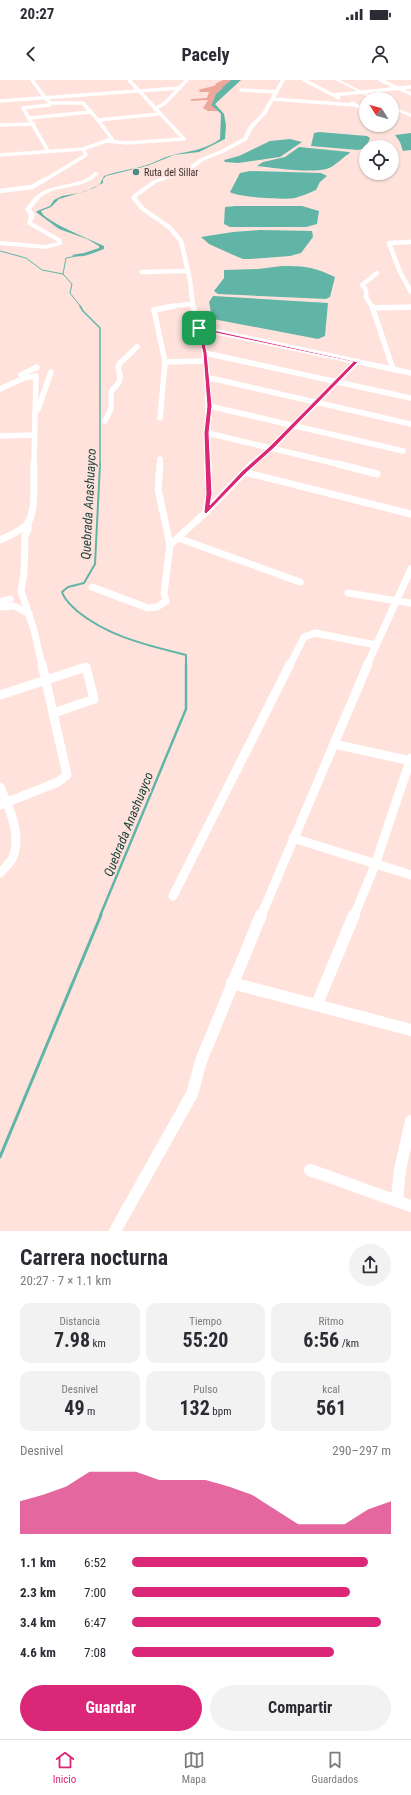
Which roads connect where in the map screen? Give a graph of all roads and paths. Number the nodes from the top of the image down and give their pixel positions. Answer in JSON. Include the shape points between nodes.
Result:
{"nodes":[{"id":1,"x":32,"y":80,"type":"edge"},
{"id":2,"x":129,"y":80,"type":"edge"},
{"id":3,"x":188,"y":80,"type":"edge"},
{"id":4,"x":283,"y":80,"type":"edge"},
{"id":5,"x":304,"y":80,"type":"edge"},
{"id":6,"x":337,"y":80,"type":"edge"},
{"id":7,"x":346,"y":80,"type":"edge"},
{"id":8,"x":380,"y":80,"type":"edge"},
{"id":9,"x":411,"y":87,"type":"edge"},
{"id":10,"x":180,"y":88,"type":"junction"},
{"id":11,"x":398,"y":88,"type":"junction"},
{"id":12,"x":242,"y":90,"type":"dead end"},
{"id":13,"x":140,"y":91,"type":"junction"},
{"id":14,"x":370,"y":91,"type":"junction"},
{"id":15,"x":276,"y":92,"type":"junction"},
{"id":16,"x":359,"y":92,"type":"edge"},
{"id":17,"x":362,"y":92,"type":"joint"},
{"id":18,"x":411,"y":94,"type":"edge"},
{"id":19,"x":334,"y":95,"type":"junction"},
{"id":20,"x":45,"y":97,"type":"junction"},
{"id":21,"x":273,"y":99,"type":"junction"},
{"id":22,"x":2,"y":101,"type":"edge"},
{"id":23,"x":51,"y":103,"type":"junction"},
{"id":24,"x":355,"y":105,"type":"junction"},
{"id":25,"x":399,"y":105,"type":"edge"},
{"id":26,"x":7,"y":106,"type":"dead end"},
{"id":27,"x":19,"y":106,"type":"dead end"},
{"id":28,"x":359,"y":107,"type":"edge"},
{"id":29,"x":26,"y":108,"type":"junction"},
{"id":30,"x":155,"y":109,"type":"junction"},
{"id":31,"x":399,"y":110,"type":"edge"},
{"id":32,"x":411,"y":111,"type":"edge"},
{"id":33,"x":91,"y":112,"type":"junction"},
{"id":34,"x":159,"y":114,"type":"junction"},
{"id":35,"x":411,"y":116,"type":"edge"},
{"id":36,"x":29,"y":118,"type":"junction"},
{"id":37,"x":98,"y":120,"type":"junction"},
{"id":38,"x":34,"y":124,"type":"junction"},
{"id":39,"x":0,"y":125,"type":"edge"},
{"id":40,"x":108,"y":141,"type":"junction"},
{"id":41,"x":44,"y":144,"type":"junction"},
{"id":42,"x":50,"y":144,"type":"dead end"},
{"id":43,"x":55,"y":145,"type":"dead end"},
{"id":44,"x":91,"y":146,"type":"junction"},
{"id":45,"x":47,"y":149,"type":"dead end"},
{"id":46,"x":83,"y":149,"type":"junction"},
{"id":47,"x":0,"y":155,"type":"edge"},
{"id":48,"x":96,"y":174,"type":"dead end"},
{"id":49,"x":0,"y":191,"type":"edge"},
{"id":50,"x":135,"y":196,"type":"joint"},
{"id":51,"x":411,"y":242,"type":"edge"},
{"id":52,"x":0,"y":243,"type":"edge"},
{"id":53,"x":187,"y":271,"type":"junction"},
{"id":54,"x":142,"y":272,"type":"dead end"},
{"id":55,"x":377,"y":273,"type":"dead end"},
{"id":56,"x":411,"y":292,"type":"edge"},
{"id":57,"x":192,"y":304,"type":"junction"},
{"id":58,"x":411,"y":307,"type":"edge"},
{"id":59,"x":373,"y":308,"type":"junction"},
{"id":60,"x":199,"y":328,"type":"junction"},
{"id":61,"x":137,"y":347,"type":"dead end"},
{"id":62,"x":205,"y":353,"type":"junction"},
{"id":63,"x":205,"y":361,"type":"junction"},
{"id":64,"x":165,"y":362,"type":"junction"},
{"id":65,"x":356,"y":362,"type":"junction"},
{"id":66,"x":37,"y":367,"type":"dead end"},
{"id":67,"x":393,"y":369,"type":"junction"},
{"id":68,"x":51,"y":372,"type":"dead end"},
{"id":69,"x":411,"y":373,"type":"edge"},
{"id":70,"x":206,"y":377,"type":"junction"},
{"id":71,"x":335,"y":382,"type":"junction"},
{"id":72,"x":0,"y":384,"type":"edge"},
{"id":73,"x":0,"y":388,"type":"edge"},
{"id":74,"x":411,"y":398,"type":"edge"},
{"id":75,"x":314,"y":403,"type":"junction"},
{"id":76,"x":209,"y":406,"type":"junction"},
{"id":77,"x":36,"y":414,"type":"junction"},
{"id":78,"x":160,"y":418,"type":"dead end"},
{"id":79,"x":105,"y":421,"type":"dead end"},
{"id":80,"x":411,"y":424,"type":"edge"},
{"id":81,"x":293,"y":426,"type":"junction"},
{"id":82,"x":207,"y":433,"type":"junction"},
{"id":83,"x":34,"y":434,"type":"junction"},
{"id":84,"x":0,"y":436,"type":"edge"},
{"id":85,"x":271,"y":448,"type":"junction"},
{"id":86,"x":403,"y":451,"type":"dead end"},
{"id":87,"x":160,"y":459,"type":"dead end"},
{"id":88,"x":244,"y":472,"type":"junction"},
{"id":89,"x":377,"y":474,"type":"dead end"},
{"id":90,"x":206,"y":512,"type":"junction"},
{"id":91,"x":411,"y":514,"type":"edge"},
{"id":92,"x":28,"y":523,"type":"junction"},
{"id":93,"x":178,"y":538,"type":"junction"},
{"id":94,"x":0,"y":540,"type":"edge"},
{"id":95,"x":170,"y":545,"type":"junction"},
{"id":96,"x":411,"y":568,"type":"edge"},
{"id":97,"x":300,"y":582,"type":"dead end"},
{"id":98,"x":92,"y":587,"type":"dead end"},
{"id":99,"x":348,"y":593,"type":"dead end"},
{"id":100,"x":10,"y":599,"type":"dead end"},
{"id":101,"x":397,"y":600,"type":"junction"},
{"id":102,"x":0,"y":602,"type":"edge"},
{"id":103,"x":411,"y":603,"type":"edge"},
{"id":104,"x":0,"y":607,"type":"edge"},
{"id":105,"x":29,"y":614,"type":"junction"},
{"id":106,"x":376,"y":645,"type":"junction"},
{"id":107,"x":46,"y":680,"type":"junction"},
{"id":108,"x":0,"y":694,"type":"edge"},
{"id":109,"x":54,"y":713,"type":"junction"},
{"id":110,"x":334,"y":744,"type":"junction"},
{"id":111,"x":411,"y":760,"type":"edge"},
{"id":112,"x":0,"y":787,"type":"edge"},
{"id":113,"x":3,"y":804,"type":"edge"},
{"id":114,"x":293,"y":838,"type":"junction"},
{"id":115,"x":376,"y":865,"type":"junction"},
{"id":116,"x":0,"y":873,"type":"edge"},
{"id":117,"x":411,"y":875,"type":"edge"},
{"id":118,"x":173,"y":896,"type":"dead end"},
{"id":119,"x":232,"y":983,"type":"junction"},
{"id":120,"x":317,"y":1004,"type":"junction"},
{"id":121,"x":411,"y":1030,"type":"edge"},
{"id":122,"x":411,"y":1121,"type":"edge"},
{"id":123,"x":310,"y":1170,"type":"dead end"},
{"id":124,"x":397,"y":1200,"type":"junction"},
{"id":125,"x":411,"y":1206,"type":"edge"},
{"id":126,"x":115,"y":1231,"type":"edge"}],
"edges":[{"from":1,"to":20,"type":"street"},
{"from":2,"to":13,"type":"street"},
{"from":3,"to":10,"type":"street"},
{"from":4,"to":15,"type":"street"},
{"from":5,"to":19,"type":"street"},
{"from":6,"to":17,"type":"street"},
{"from":7,"to":14,"type":"street"},
{"from":8,"to":11,"type":"street"},
{"from":9,"to":11,"type":"street"},
{"from":10,"to":13,"type":"street"},
{"from":10,"to":30,"type":"street"},
{"from":11,"to":14,"type":"street"},
{"from":11,"to":18,"type":"street"},
{"from":12,"to":15,"type":"street"},
{"from":13,"to":20,"type":"street"},
{"from":13,"to":30,"type":"street"},
{"from":14,"to":17,"type":"street"},
{"from":15,"to":21,"type":"street"},
{"from":16,"to":19,"type":"street"},
{"from":19,"to":24,"type":"street"},
{"from":20,"to":22,"type":"street"},
{"from":20,"to":23,"type":"street"},
{"from":21,"to":24,"type":"street"},
{"from":21,"to":50,"type":"street","via":[[243,141],[201,160],[188,170],[154,182]]},
{"from":22,"to":26,"type":"street","via":[[2,104]]},
{"from":23,"to":29,"type":"street"},
{"from":23,"to":33,"type":"street","via":[[81,103]]},
{"from":24,"to":28,"type":"street"},
{"from":25,"to":32,"type":"street"},
{"from":27,"to":29,"type":"street"},
{"from":29,"to":36,"type":"street","via":[[23,108]]},
{"from":30,"to":34,"type":"street"},
{"from":31,"to":35,"type":"street"},
{"from":33,"to":36,"type":"street"},
{"from":33,"to":37,"type":"street"},
{"from":34,"to":37,"type":"street"},
{"from":34,"to":40,"type":"street","via":[[184,139],[154,141],[140,145]]},
{"from":36,"to":38,"type":"street"},
{"from":37,"to":40,"type":"street","via":[[112,139]]},
{"from":38,"to":39,"type":"street"},
{"from":38,"to":41,"type":"street"},
{"from":40,"to":44,"type":"street"},
{"from":41,"to":42,"type":"street"},
{"from":41,"to":45,"type":"street"},
{"from":43,"to":44,"type":"street"},
{"from":44,"to":46,"type":"street"},
{"from":46,"to":47,"type":"street"},
{"from":46,"to":49,"type":"street","via":[[86,155],[32,187]]},
{"from":48,"to":52,"type":"street","via":[[77,186],[60,187],[41,194],[28,209],[32,215],[29,223],[61,243],[51,247]]},
{"from":50,"to":53,"type":"street","via":[[139,204],[163,222],[181,241]]},
{"from":51,"to":56,"type":"street","via":[[389,243]]},
{"from":53,"to":54,"type":"street"},
{"from":53,"to":57,"type":"street"},
{"from":55,"to":59,"type":"street","via":[[362,285]]},
{"from":57,"to":60,"type":"street"},
{"from":57,"to":64,"type":"street","via":[[154,310]]},
{"from":58,"to":59,"type":"street"},
{"from":59,"to":67,"type":"street"},
{"from":60,"to":62,"type":"street"},
{"from":60,"to":65,"type":"street"},
{"from":61,"to":79,"type":"street","via":[[128,352],[118,367],[119,382],[111,392],[111,409]]},
{"from":62,"to":63,"type":"street"},
{"from":62,"to":71,"type":"street"},
{"from":63,"to":64,"type":"street"},
{"from":63,"to":70,"type":"street"},
{"from":64,"to":78,"type":"street"},
{"from":65,"to":67,"type":"street"},
{"from":65,"to":71,"type":"street"},
{"from":66,"to":72,"type":"street"},
{"from":67,"to":69,"type":"street"},
{"from":68,"to":77,"type":"street"},
{"from":70,"to":75,"type":"street"},
{"from":70,"to":76,"type":"street"},
{"from":71,"to":74,"type":"street"},
{"from":71,"to":75,"type":"street"},
{"from":73,"to":77,"type":"street","via":[[36,376]]},
{"from":75,"to":80,"type":"street"},
{"from":75,"to":81,"type":"street"},
{"from":76,"to":81,"type":"street"},
{"from":76,"to":82,"type":"street"},
{"from":77,"to":83,"type":"street"},
{"from":81,"to":85,"type":"street"},
{"from":81,"to":86,"type":"street"},
{"from":82,"to":85,"type":"street"},
{"from":82,"to":90,"type":"street","via":[[209,494]]},
{"from":83,"to":84,"type":"street"},
{"from":83,"to":92,"type":"street","via":[[33,507]]},
{"from":85,"to":88,"type":"street"},
{"from":85,"to":89,"type":"street"},
{"from":87,"to":95,"type":"street","via":[[158,489]]},
{"from":88,"to":90,"type":"street"},
{"from":88,"to":91,"type":"street"},
{"from":90,"to":93,"type":"street"},
{"from":92,"to":94,"type":"street"},
{"from":92,"to":105,"type":"street","via":[[21,591]]},
{"from":93,"to":95,"type":"street"},
{"from":93,"to":97,"type":"street"},
{"from":95,"to":98,"type":"street","via":[[164,593],[166,601],[157,607],[148,608]]},
{"from":96,"to":101,"type":"street"},
{"from":99,"to":101,"type":"street"},
{"from":100,"to":102,"type":"street"},
{"from":101,"to":103,"type":"street"},
{"from":101,"to":106,"type":"street"},
{"from":104,"to":105,"type":"street","via":[[14,606]]},
{"from":105,"to":107,"type":"street"},
{"from":106,"to":110,"type":"street"},
{"from":106,"to":118,"type":"street","via":[[315,633],[304,637]]},
{"from":107,"to":108,"type":"street"},
{"from":107,"to":109,"type":"street"},
{"from":107,"to":109,"type":"street","via":[[86,668],[94,700]]},
{"from":109,"to":113,"type":"street","via":[[67,775]]},
{"from":110,"to":111,"type":"street"},
{"from":110,"to":114,"type":"street"},
{"from":111,"to":115,"type":"street"},
{"from":112,"to":113,"type":"street"},
{"from":113,"to":116,"type":"street","via":[[15,837],[15,851],[12,860]]},
{"from":114,"to":115,"type":"street"},
{"from":114,"to":119,"type":"street"},
{"from":115,"to":117,"type":"street"},
{"from":115,"to":120,"type":"street"},
{"from":119,"to":120,"type":"street"},
{"from":119,"to":126,"type":"street","via":[[201,1061],[192,1094]]},
{"from":120,"to":121,"type":"street"},
{"from":122,"to":124,"type":"street","via":[[400,1169]]},
{"from":123,"to":124,"type":"street"},
{"from":124,"to":125,"type":"street"}]}
